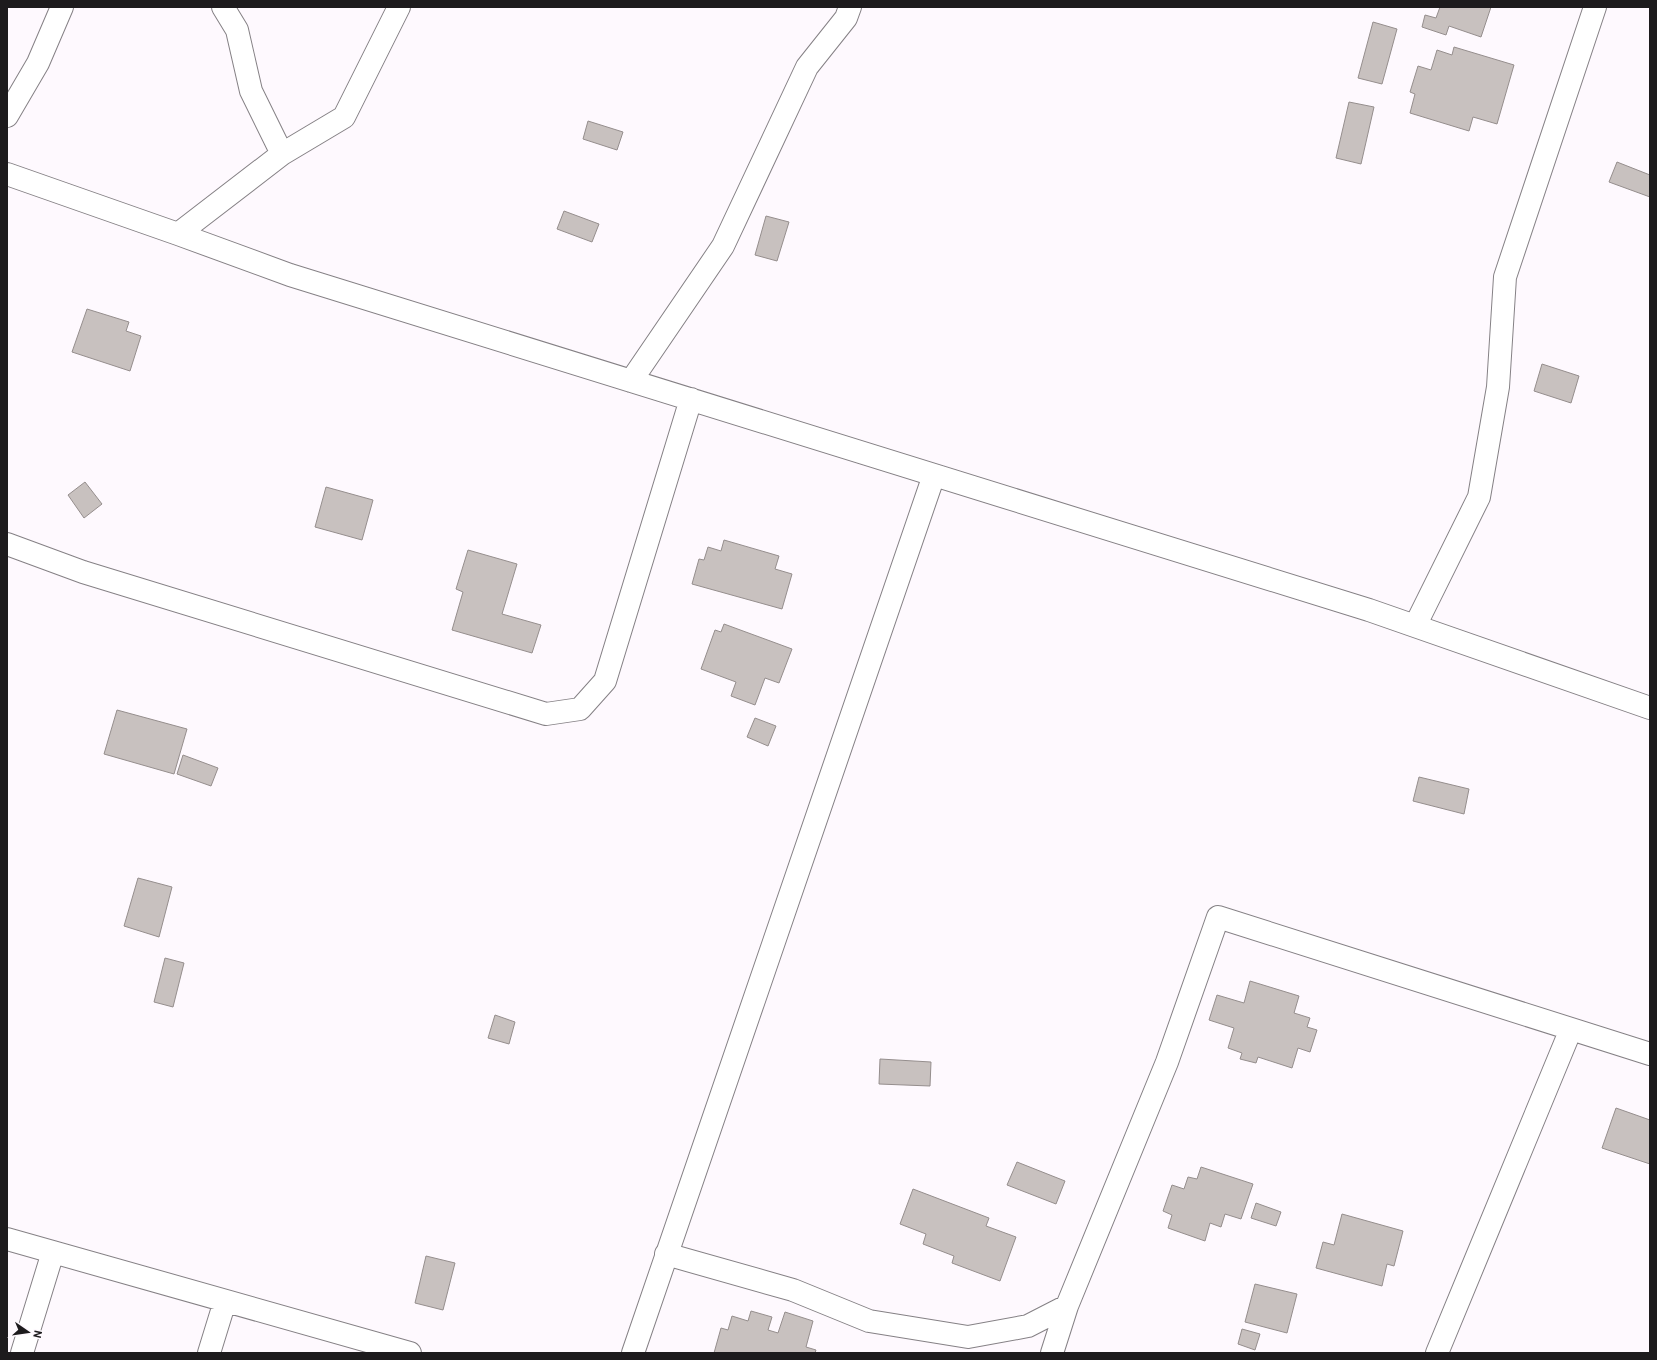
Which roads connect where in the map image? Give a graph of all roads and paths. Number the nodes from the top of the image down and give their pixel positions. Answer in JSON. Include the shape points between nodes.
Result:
{"nodes":[{"id":1,"x":62,"y":7,"type":"edge"},
{"id":2,"x":223,"y":7,"type":"edge"},
{"id":3,"x":399,"y":7,"type":"edge"},
{"id":4,"x":850,"y":7,"type":"edge"},
{"id":5,"x":1595,"y":7,"type":"edge"},
{"id":6,"x":7,"y":116,"type":"edge"},
{"id":7,"x":282,"y":154,"type":"junction"},
{"id":8,"x":7,"y":174,"type":"edge"},
{"id":9,"x":178,"y":234,"type":"junction"},
{"id":10,"x":631,"y":381,"type":"junction"},
{"id":11,"x":691,"y":400,"type":"junction"},
{"id":12,"x":934,"y":475,"type":"junction"},
{"id":13,"x":7,"y":544,"type":"edge"},
{"id":14,"x":1416,"y":626,"type":"junction"},
{"id":15,"x":1650,"y":708,"type":"edge"},
{"id":16,"x":1571,"y":1029,"type":"junction"},
{"id":17,"x":1650,"y":1054,"type":"edge"},
{"id":18,"x":7,"y":1239,"type":"edge"},
{"id":19,"x":53,"y":1252,"type":"junction"},
{"id":20,"x":666,"y":1254,"type":"junction"},
{"id":21,"x":225,"y":1300,"type":"junction"},
{"id":22,"x":1068,"y":1306,"type":"junction"},
{"id":23,"x":22,"y":1353,"type":"edge"},
{"id":24,"x":209,"y":1353,"type":"edge"},
{"id":25,"x":410,"y":1353,"type":"edge"},
{"id":26,"x":633,"y":1353,"type":"edge"},
{"id":27,"x":1052,"y":1353,"type":"edge"},
{"id":28,"x":1437,"y":1353,"type":"edge"}],
"edges":[{"from":1,"to":6,"type":"street","via":[[38,64]]},
{"from":2,"to":7,"type":"street","via":[[238,30],[251,91]]},
{"from":3,"to":7,"type":"street","via":[[344,117]]},
{"from":4,"to":10,"type":"street","via":[[846,18],[807,67],[723,246]]},
{"from":5,"to":14,"type":"street","via":[[1504,277],[1498,387],[1479,497]]},
{"from":7,"to":9,"type":"street"},
{"from":8,"to":9,"type":"street"},
{"from":9,"to":10,"type":"street","via":[[290,275]]},
{"from":10,"to":11,"type":"street"},
{"from":11,"to":12,"type":"street"},
{"from":11,"to":13,"type":"street","via":[[605,682],[580,708],[546,714],[91,574]]},
{"from":12,"to":14,"type":"street"},
{"from":12,"to":20,"type":"street"},
{"from":14,"to":15,"type":"street"},
{"from":16,"to":17,"type":"street"},
{"from":16,"to":22,"type":"street","via":[[1218,917],[1167,1062]]},
{"from":16,"to":28,"type":"street"},
{"from":18,"to":19,"type":"street"},
{"from":19,"to":21,"type":"street"},
{"from":19,"to":23,"type":"street"},
{"from":20,"to":22,"type":"street","via":[[793,1290],[869,1321],[968,1337],[1028,1326]]},
{"from":20,"to":26,"type":"street"},
{"from":21,"to":24,"type":"street"},
{"from":21,"to":25,"type":"street"},
{"from":22,"to":27,"type":"street"}]}
